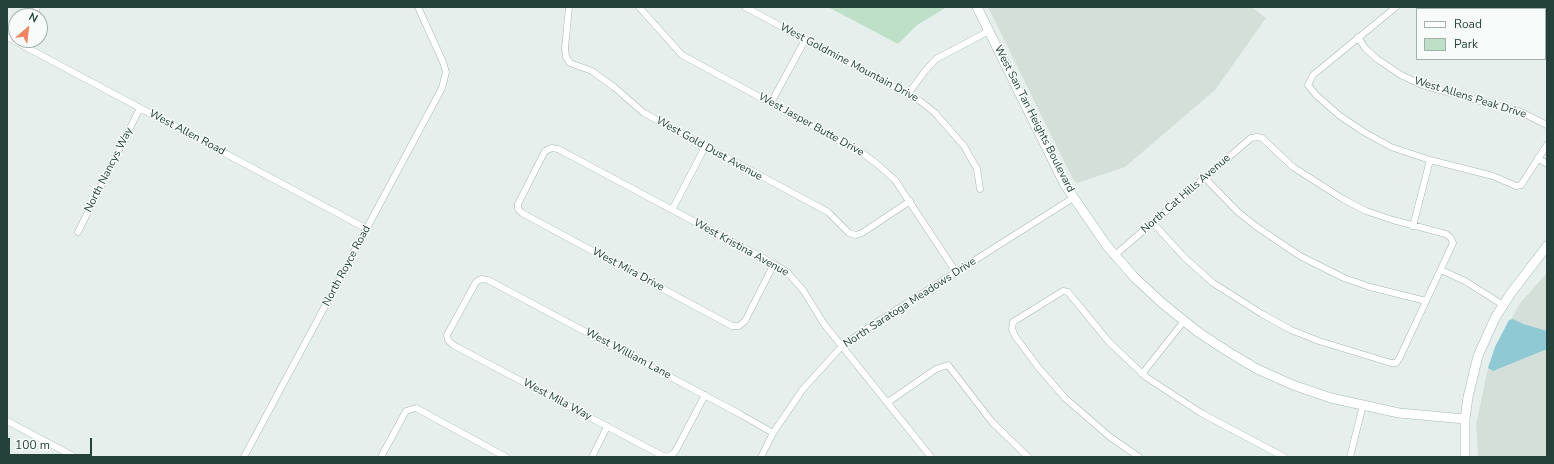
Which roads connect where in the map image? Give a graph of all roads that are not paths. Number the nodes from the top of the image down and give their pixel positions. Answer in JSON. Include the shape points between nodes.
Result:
{"nodes":[{"id":1,"x":418,"y":7,"type":"edge"},
{"id":2,"x":569,"y":7,"type":"edge"},
{"id":3,"x":639,"y":7,"type":"edge"},
{"id":4,"x":745,"y":7,"type":"edge"},
{"id":5,"x":977,"y":7,"type":"edge"},
{"id":6,"x":1396,"y":7,"type":"edge"},
{"id":7,"x":990,"y":31,"type":"junction"},
{"id":8,"x":1358,"y":37,"type":"junction"},
{"id":9,"x":805,"y":40,"type":"junction"},
{"id":10,"x":31,"y":48,"type":"edge"},
{"id":11,"x":908,"y":94,"type":"junction"},
{"id":12,"x":771,"y":103,"type":"junction"},
{"id":13,"x":140,"y":108,"type":"junction"},
{"id":14,"x":1547,"y":125,"type":"edge"},
{"id":15,"x":1547,"y":145,"type":"edge"},
{"id":16,"x":705,"y":147,"type":"junction"},
{"id":17,"x":552,"y":148,"type":"joint"},
{"id":18,"x":1538,"y":158,"type":"junction"},
{"id":19,"x":1430,"y":160,"type":"junction"},
{"id":20,"x":1547,"y":164,"type":"edge"},
{"id":21,"x":1205,"y":178,"type":"junction"},
{"id":22,"x":980,"y":189,"type":"dead end"},
{"id":23,"x":1074,"y":198,"type":"junction"},
{"id":24,"x":910,"y":201,"type":"junction"},
{"id":25,"x":672,"y":210,"type":"junction"},
{"id":26,"x":1153,"y":223,"type":"junction"},
{"id":27,"x":1413,"y":226,"type":"junction"},
{"id":28,"x":367,"y":229,"type":"junction"},
{"id":29,"x":78,"y":232,"type":"dead end"},
{"id":30,"x":1547,"y":246,"type":"edge"},
{"id":31,"x":1115,"y":255,"type":"junction"},
{"id":32,"x":1547,"y":257,"type":"edge"},
{"id":33,"x":774,"y":264,"type":"junction"},
{"id":34,"x":1534,"y":265,"type":"junction"},
{"id":35,"x":1441,"y":270,"type":"junction"},
{"id":36,"x":956,"y":272,"type":"junction"},
{"id":37,"x":1426,"y":302,"type":"junction"},
{"id":38,"x":1503,"y":305,"type":"junction"},
{"id":39,"x":1184,"y":321,"type":"junction"},
{"id":40,"x":448,"y":340,"type":"joint"},
{"id":41,"x":842,"y":346,"type":"junction"},
{"id":42,"x":1142,"y":374,"type":"junction"},
{"id":43,"x":705,"y":395,"type":"junction"},
{"id":44,"x":888,"y":402,"type":"junction"},
{"id":45,"x":1363,"y":405,"type":"junction"},
{"id":46,"x":1465,"y":419,"type":"junction"},
{"id":47,"x":7,"y":421,"type":"edge"},
{"id":48,"x":607,"y":427,"type":"junction"},
{"id":49,"x":773,"y":433,"type":"junction"},
{"id":50,"x":668,"y":456,"type":"edge"},
{"id":51,"x":75,"y":457,"type":"edge"},
{"id":52,"x":244,"y":457,"type":"edge"},
{"id":53,"x":381,"y":457,"type":"edge"},
{"id":54,"x":506,"y":457,"type":"edge"},
{"id":55,"x":592,"y":457,"type":"edge"},
{"id":56,"x":761,"y":457,"type":"edge"},
{"id":57,"x":932,"y":457,"type":"edge"},
{"id":58,"x":1028,"y":457,"type":"edge"},
{"id":59,"x":1139,"y":457,"type":"edge"},
{"id":60,"x":1284,"y":457,"type":"edge"},
{"id":61,"x":1350,"y":457,"type":"edge"},
{"id":62,"x":1465,"y":457,"type":"edge"}],
"edges":[{"from":1,"to":28,"type":"street","name":"North Royce Road","via":[[444,62],[446,72],[442,88]]},
{"from":2,"to":16,"type":"street","name":"West Gold Dust Avenue","via":[[566,57],[570,63],[592,71],[644,113]]},
{"from":3,"to":12,"type":"street","name":"West Jasper Butte Drive","via":[[682,54]]},
{"from":4,"to":9,"type":"street","name":"West Goldmine Mountain Drive"},
{"from":5,"to":7,"type":"street","name":"West San Tan Heights Boulevard"},
{"from":6,"to":8,"type":"street"},
{"from":7,"to":11,"type":"street","via":[[936,60]]},
{"from":7,"to":23,"type":"street","name":"West San Tan Heights Boulevard","via":[[1050,158]]},
{"from":8,"to":14,"type":"street","name":"West Allens Peak Drive","via":[[1377,59],[1401,76],[1422,85],[1521,112]]},
{"from":8,"to":19,"type":"street","via":[[1313,74],[1308,85],[1340,116],[1364,132],[1391,147]]},
{"from":9,"to":11,"type":"street","name":"West Goldmine Mountain Drive"},
{"from":9,"to":12,"type":"street"},
{"from":10,"to":13,"type":"street","name":"West Allen Road"},
{"from":11,"to":22,"type":"street","name":"West Goldmine Mountain Drive","via":[[934,112],[964,146],[977,169]]},
{"from":12,"to":24,"type":"street","name":"West Jasper Butte Drive","via":[[861,152],[895,180]]},
{"from":13,"to":28,"type":"street","name":"West Allen Road"},
{"from":13,"to":29,"type":"street","name":"North Nancys Way"},
{"from":15,"to":18,"type":"street"},
{"from":16,"to":24,"type":"street","name":"West Gold Dust Avenue","via":[[828,212],[849,233],[856,235]]},
{"from":16,"to":25,"type":"street"},
{"from":17,"to":25,"type":"street","name":"West Kristina Avenue"},
{"from":17,"to":33,"type":"street","name":"West Mira Drive","via":[[546,151],[518,204],[518,209],[522,213],[732,326],[739,326],[745,321]]},
{"from":18,"to":19,"type":"street","via":[[1521,186]]},
{"from":18,"to":20,"type":"street"},
{"from":19,"to":27,"type":"street"},
{"from":21,"to":26,"type":"street","name":"North Cat Hills Avenue"},
{"from":21,"to":27,"type":"street","name":"North Cat Hills Avenue","via":[[1251,138],[1262,138],[1293,167],[1343,199],[1366,211]]},
{"from":21,"to":37,"type":"street","via":[[1238,212],[1300,256],[1350,280]]},
{"from":23,"to":31,"type":"street","name":"West San Tan Heights Boulevard"},
{"from":23,"to":36,"type":"street","name":"North Saratoga Meadows Drive"},
{"from":24,"to":36,"type":"street","name":"West Jasper Butte Drive"},
{"from":25,"to":33,"type":"street","name":"West Kristina Avenue"},
{"from":26,"to":31,"type":"street","name":"North Cat Hills Avenue"},
{"from":26,"to":37,"type":"street","via":[[1185,258],[1213,283],[1262,314],[1319,342],[1391,363],[1396,363]]},
{"from":27,"to":35,"type":"street","via":[[1446,234],[1451,238],[1453,243]]},
{"from":28,"to":52,"type":"street","name":"North Royce Road"},
{"from":30,"to":34,"type":"street"},
{"from":31,"to":39,"type":"street","name":"West San Tan Heights Boulevard","via":[[1162,303]]},
{"from":32,"to":34,"type":"street"},
{"from":33,"to":41,"type":"street","name":"West Kristina Avenue","via":[[797,281],[824,324]]},
{"from":34,"to":38,"type":"street"},
{"from":35,"to":37,"type":"street"},
{"from":35,"to":38,"type":"street","via":[[1466,281]]},
{"from":36,"to":41,"type":"street","name":"North Saratoga Meadows Drive"},
{"from":38,"to":46,"type":"street","via":[[1478,356]]},
{"from":39,"to":42,"type":"street"},
{"from":39,"to":45,"type":"street","name":"West San Tan Heights Boulevard","via":[[1257,369],[1331,398]]},
{"from":40,"to":43,"type":"street","name":"West William Lane","via":[[447,335],[476,282],[488,280]]},
{"from":40,"to":48,"type":"street","name":"West Mila Way"},
{"from":41,"to":44,"type":"street","name":"West Kristina Avenue"},
{"from":41,"to":49,"type":"street","name":"North Saratoga Meadows Drive","via":[[803,389]]},
{"from":42,"to":59,"type":"street","via":[[1106,338],[1068,292],[1062,291],[1013,322],[1015,336],[1065,398],[1110,437]]},
{"from":42,"to":60,"type":"street","via":[[1201,413]]},
{"from":43,"to":49,"type":"street","name":"West William Lane"},
{"from":43,"to":50,"type":"street","via":[[675,452]]},
{"from":44,"to":57,"type":"street","name":"West Kristina Avenue"},
{"from":44,"to":58,"type":"street","via":[[936,369],[948,365],[992,422]]},
{"from":45,"to":46,"type":"street","name":"West San Tan Heights Boulevard","via":[[1399,413]]},
{"from":45,"to":61,"type":"street"},
{"from":46,"to":62,"type":"street"},
{"from":47,"to":51,"type":"street"},
{"from":48,"to":50,"type":"street","name":"West Mila Way"},
{"from":48,"to":55,"type":"street"},
{"from":49,"to":56,"type":"street","name":"North Saratoga Meadows Drive"},
{"from":53,"to":54,"type":"street","via":[[406,411],[416,408]]}]}
